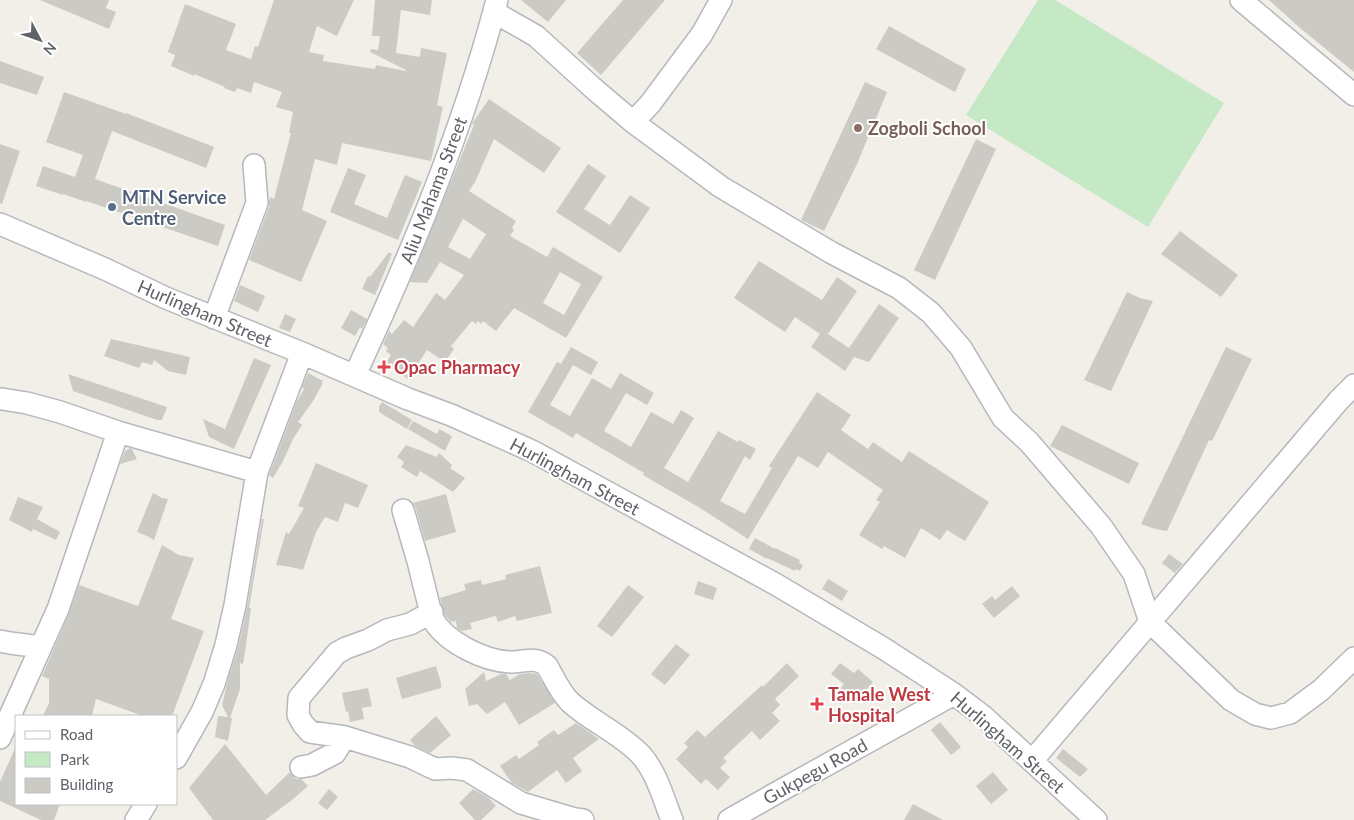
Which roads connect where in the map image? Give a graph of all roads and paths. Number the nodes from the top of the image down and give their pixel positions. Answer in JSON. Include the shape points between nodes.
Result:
{"nodes":[{"id":1,"x":721,"y":0,"type":"edge"},
{"id":2,"x":1241,"y":0,"type":"edge"},
{"id":3,"x":495,"y":6,"type":"edge"},
{"id":4,"x":1354,"y":95,"type":"edge"},
{"id":5,"x":633,"y":122,"type":"junction"},
{"id":6,"x":254,"y":165,"type":"dead end"},
{"id":7,"x":0,"y":224,"type":"edge"},
{"id":8,"x":214,"y":318,"type":"junction"},
{"id":9,"x":302,"y":353,"type":"junction"},
{"id":10,"x":355,"y":375,"type":"junction"},
{"id":11,"x":1354,"y":385,"type":"edge"},
{"id":12,"x":1,"y":400,"type":"edge"},
{"id":13,"x":118,"y":432,"type":"junction"},
{"id":14,"x":257,"y":472,"type":"junction"},
{"id":15,"x":403,"y":510,"type":"dead end"},
{"id":16,"x":432,"y":612,"type":"junction"},
{"id":17,"x":1150,"y":622,"type":"junction"},
{"id":18,"x":0,"y":640,"type":"edge"},
{"id":19,"x":41,"y":647,"type":"junction"},
{"id":20,"x":1354,"y":658,"type":"edge"},
{"id":21,"x":954,"y":694,"type":"junction"},
{"id":22,"x":345,"y":737,"type":"junction"},
{"id":23,"x":0,"y":738,"type":"edge"},
{"id":24,"x":178,"y":754,"type":"edge"},
{"id":25,"x":1032,"y":761,"type":"junction"},
{"id":26,"x":301,"y":767,"type":"dead end"},
{"id":27,"x":145,"y":805,"type":"edge"},
{"id":28,"x":1084,"y":816,"type":"edge"},
{"id":29,"x":136,"y":820,"type":"edge"},
{"id":30,"x":583,"y":820,"type":"edge"},
{"id":31,"x":672,"y":820,"type":"edge"},
{"id":32,"x":728,"y":820,"type":"edge"}],
"edges":[{"from":1,"to":5,"type":"street","via":[[702,34]]},
{"from":2,"to":4,"type":"street"},
{"from":3,"to":5,"type":"street","via":[[536,36]]},
{"from":3,"to":10,"type":"street","name":"Aliu Mahama Street","via":[[447,158]]},
{"from":5,"to":17,"type":"street","via":[[721,187],[832,253],[899,288],[931,313],[961,348],[1002,418],[1028,442],[1101,526],[1134,574]]},
{"from":6,"to":8,"type":"street","via":[[257,203]]},
{"from":7,"to":8,"type":"street","name":"Hurlingham Street"},
{"from":8,"to":9,"type":"street","name":"Hurlingham Street"},
{"from":9,"to":10,"type":"street","name":"Hurlingham Street"},
{"from":9,"to":14,"type":"street"},
{"from":10,"to":21,"type":"street","name":"Hurlingham Street","via":[[532,451],[777,585]]},
{"from":11,"to":17,"type":"street"},
{"from":12,"to":13,"type":"street","via":[[60,412]]},
{"from":13,"to":14,"type":"street"},
{"from":13,"to":19,"type":"street","via":[[58,609]]},
{"from":14,"to":24,"type":"street","via":[[226,644],[214,684]]},
{"from":15,"to":16,"type":"street"},
{"from":16,"to":22,"type":"street","via":[[337,653],[298,698],[298,715],[310,732]]},
{"from":16,"to":31,"type":"street","via":[[437,627],[467,649],[491,660],[538,660],[547,666],[570,701],[641,755],[655,775]]},
{"from":17,"to":20,"type":"street","via":[[1231,700],[1255,714],[1271,718],[1290,713],[1321,690]]},
{"from":17,"to":25,"type":"street"},
{"from":18,"to":19,"type":"street"},
{"from":19,"to":23,"type":"street"},
{"from":21,"to":25,"type":"street","name":"Hurlingham Street"},
{"from":21,"to":32,"type":"street","name":"Gukpegu Road"},
{"from":22,"to":26,"type":"street","via":[[335,752],[312,765]]},
{"from":22,"to":30,"type":"street","via":[[410,757],[435,769],[467,770],[521,803]]},
{"from":25,"to":28,"type":"street","name":"Hurlingham Street"},
{"from":27,"to":29,"type":"street"}]}
